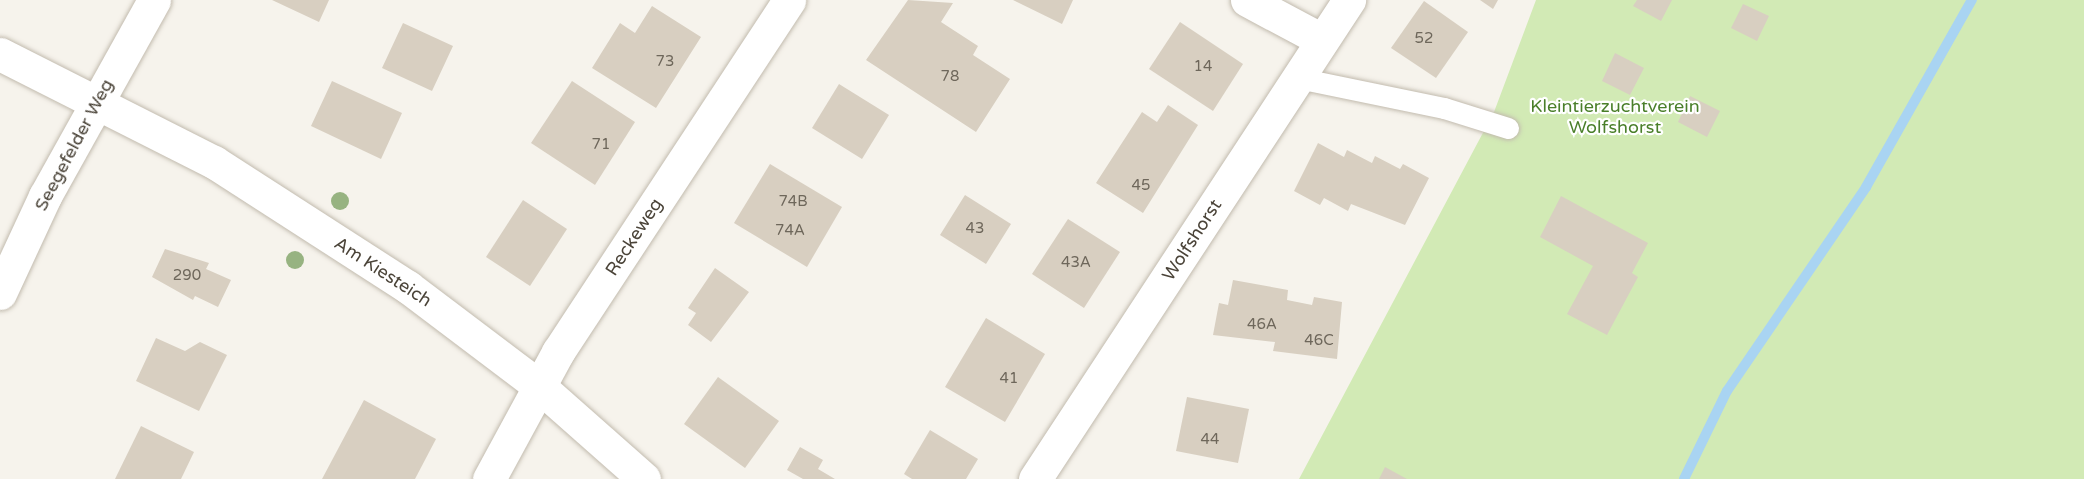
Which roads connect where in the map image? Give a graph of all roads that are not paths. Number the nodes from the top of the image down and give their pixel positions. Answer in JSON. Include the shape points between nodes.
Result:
{"nodes":[{"id":1,"x":154,"y":0,"type":"edge"},
{"id":2,"x":789,"y":0,"type":"edge"},
{"id":3,"x":1247,"y":0,"type":"edge"},
{"id":4,"x":1349,"y":0,"type":"edge"},
{"id":5,"x":1322,"y":40,"type":"junction"},
{"id":6,"x":0,"y":54,"type":"edge"},
{"id":7,"x":1298,"y":78,"type":"junction"},
{"id":8,"x":97,"y":100,"type":"junction"},
{"id":9,"x":1508,"y":128,"type":"dead end"},
{"id":10,"x":0,"y":292,"type":"edge"},
{"id":11,"x":539,"y":386,"type":"junction"},
{"id":12,"x":489,"y":479,"type":"edge"},
{"id":13,"x":644,"y":479,"type":"edge"},
{"id":14,"x":1035,"y":479,"type":"edge"}],
"edges":[{"from":1,"to":8,"type":"street","name":"Seegefelder Weg"},
{"from":2,"to":11,"type":"street","name":"Reckeweg"},
{"from":3,"to":5,"type":"street"},
{"from":4,"to":5,"type":"street","name":"Wolfshorst"},
{"from":5,"to":7,"type":"street","name":"Wolfshorst"},
{"from":6,"to":8,"type":"street","name":"Am Kiesteich"},
{"from":7,"to":9,"type":"lane","via":[[1444,108]]},
{"from":7,"to":14,"type":"street","name":"Wolfshorst"},
{"from":8,"to":10,"type":"street","name":"Seegefelder Weg"},
{"from":8,"to":11,"type":"street","name":"Am Kiesteich","via":[[270,197],[408,287]]},
{"from":11,"to":12,"type":"street","name":"Reckeweg"},
{"from":11,"to":13,"type":"street","name":"Am Kiesteich"}]}
